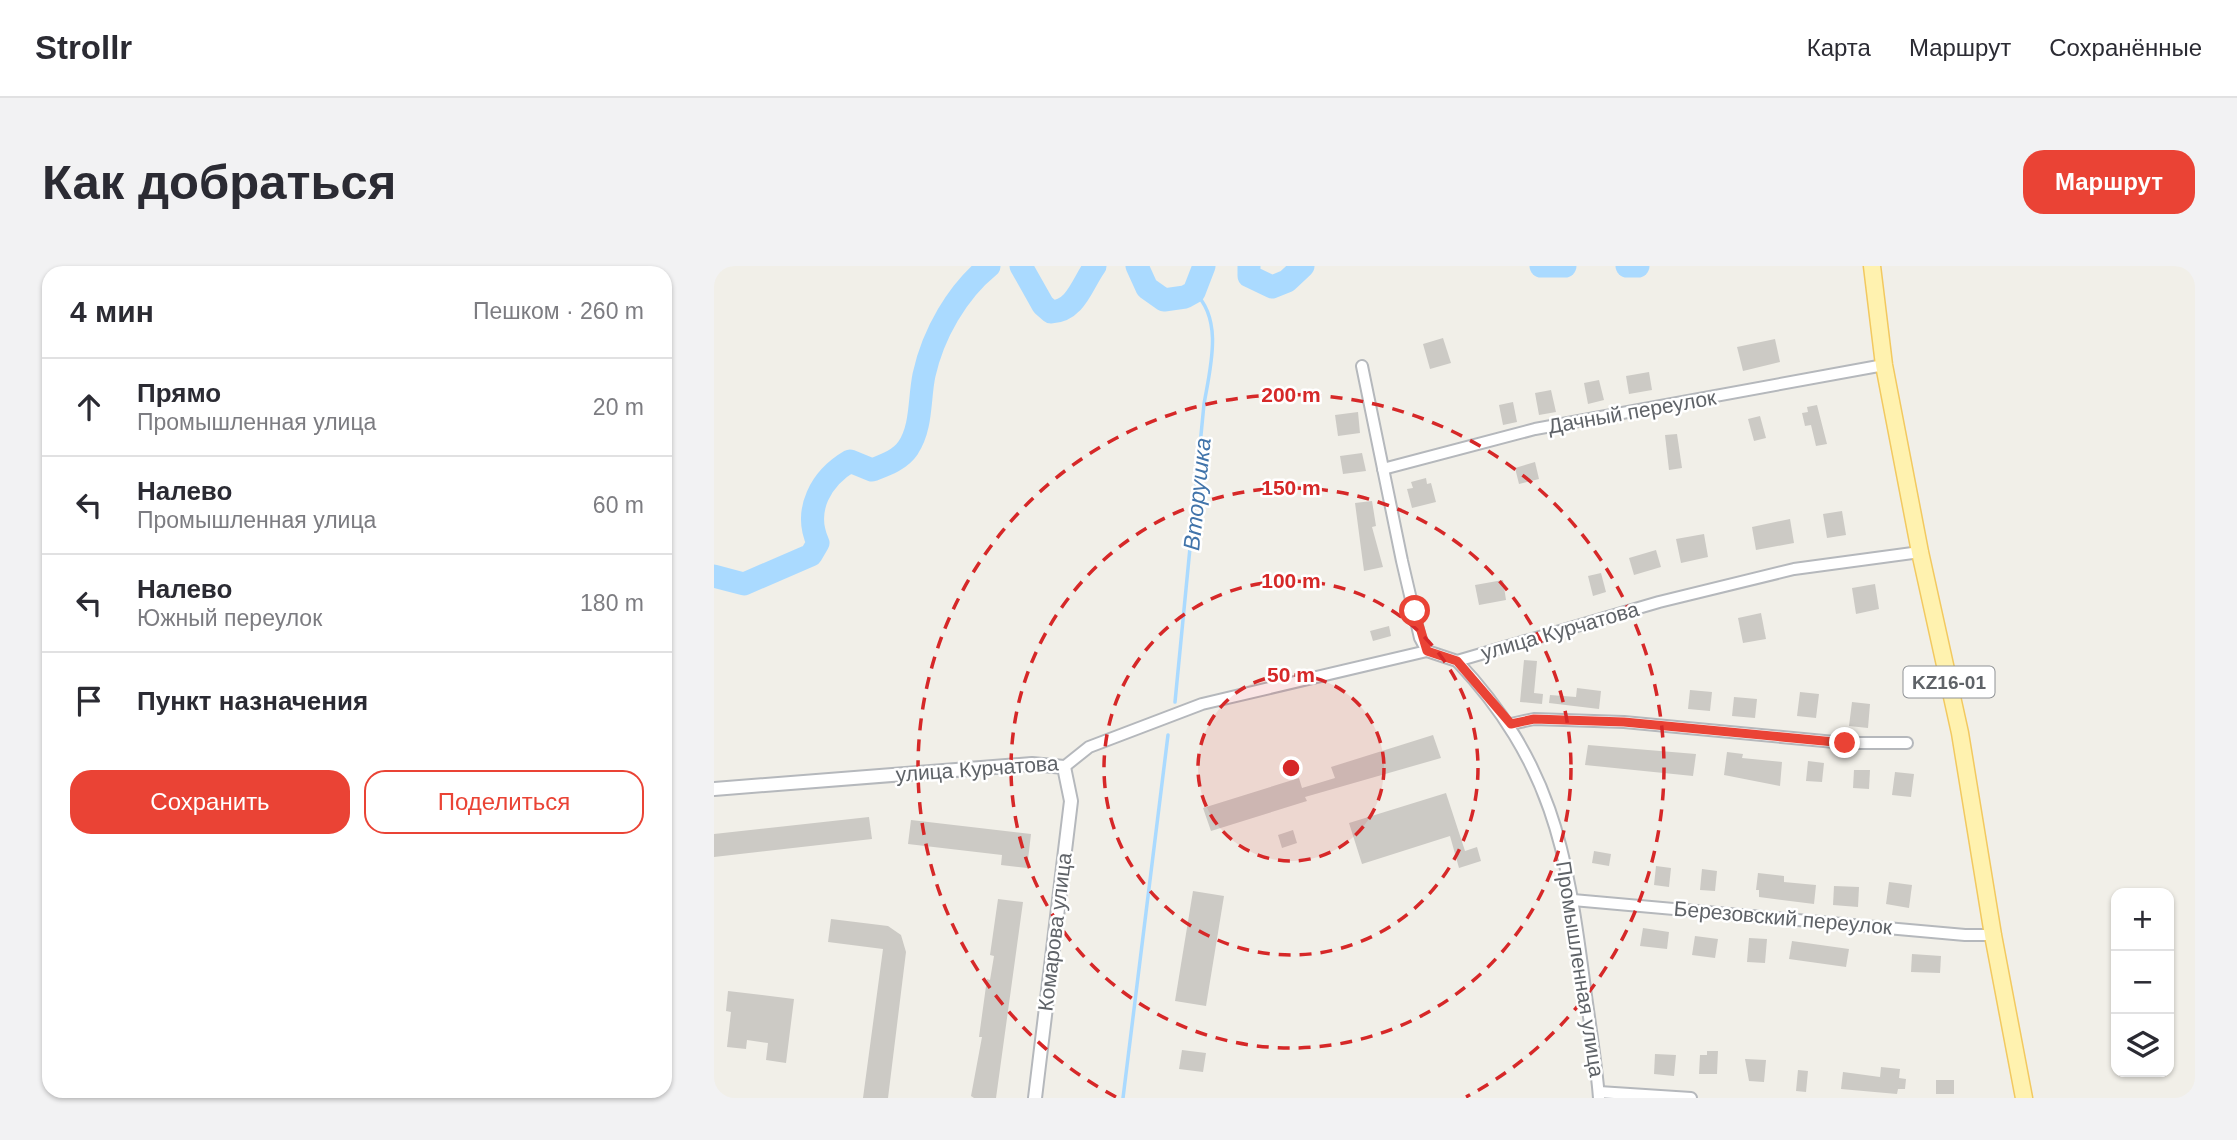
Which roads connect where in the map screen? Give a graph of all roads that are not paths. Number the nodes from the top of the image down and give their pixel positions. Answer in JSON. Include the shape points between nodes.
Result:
{"nodes":[{"id":1,"x":1872,"y":266,"type":"edge"},
{"id":2,"x":1884,"y":365,"type":"junction"},
{"id":3,"x":1362,"y":366,"type":"dead end"},
{"id":4,"x":1383,"y":469,"type":"junction"},
{"id":5,"x":1920,"y":552,"type":"junction"},
{"id":6,"x":1427,"y":651,"type":"junction"},
{"id":7,"x":1457,"y":661,"type":"junction"},
{"id":8,"x":1511,"y":724,"type":"junction"},
{"id":9,"x":1907,"y":743,"type":"dead end"},
{"id":10,"x":1064,"y":767,"type":"junction"},
{"id":11,"x":714,"y":789,"type":"edge"},
{"id":12,"x":1573,"y":900,"type":"junction"},
{"id":13,"x":1993,"y":935,"type":"junction"},
{"id":14,"x":1599,"y":1095,"type":"edge"},
{"id":15,"x":1035,"y":1098,"type":"edge"},
{"id":16,"x":1691,"y":1098,"type":"edge"},
{"id":17,"x":2024,"y":1098,"type":"edge"}],
"edges":[{"from":1,"to":2,"type":"main road","number":"KZ16-01"},
{"from":2,"to":4,"type":"street","name":"Дачный переулок","via":[[1535,429]]},
{"from":2,"to":5,"type":"main road","number":"KZ16-01"},
{"from":3,"to":4,"type":"street"},
{"from":4,"to":6,"type":"street","via":[[1420,638]]},
{"from":5,"to":7,"type":"street","name":"улица Курчатова","via":[[1794,569],[1659,602]]},
{"from":5,"to":13,"type":"main road","number":"KZ16-01","via":[[1960,733]]},
{"from":6,"to":7,"type":"street","name":"улица Курчатова"},
{"from":6,"to":10,"type":"street","name":"улица Курчатова","via":[[1202,704],[1089,747]]},
{"from":7,"to":8,"type":"street","name":"Промышленная улица"},
{"from":8,"to":9,"type":"street","via":[[1534,719],[1624,722],[1845,743]]},
{"from":8,"to":12,"type":"street","name":"Промышленная улица","via":[[1548,801]]},
{"from":10,"to":11,"type":"street","name":"улица Курчатова","via":[[1032,764]]},
{"from":10,"to":15,"type":"street","name":"Комарова улица","via":[[1071,801]]},
{"from":12,"to":13,"type":"street","name":"Березовский переулок"},
{"from":12,"to":14,"type":"street","name":"Промышленная улица"},
{"from":13,"to":17,"type":"main road","number":"KZ16-01"},
{"from":14,"to":16,"type":"street"}]}
